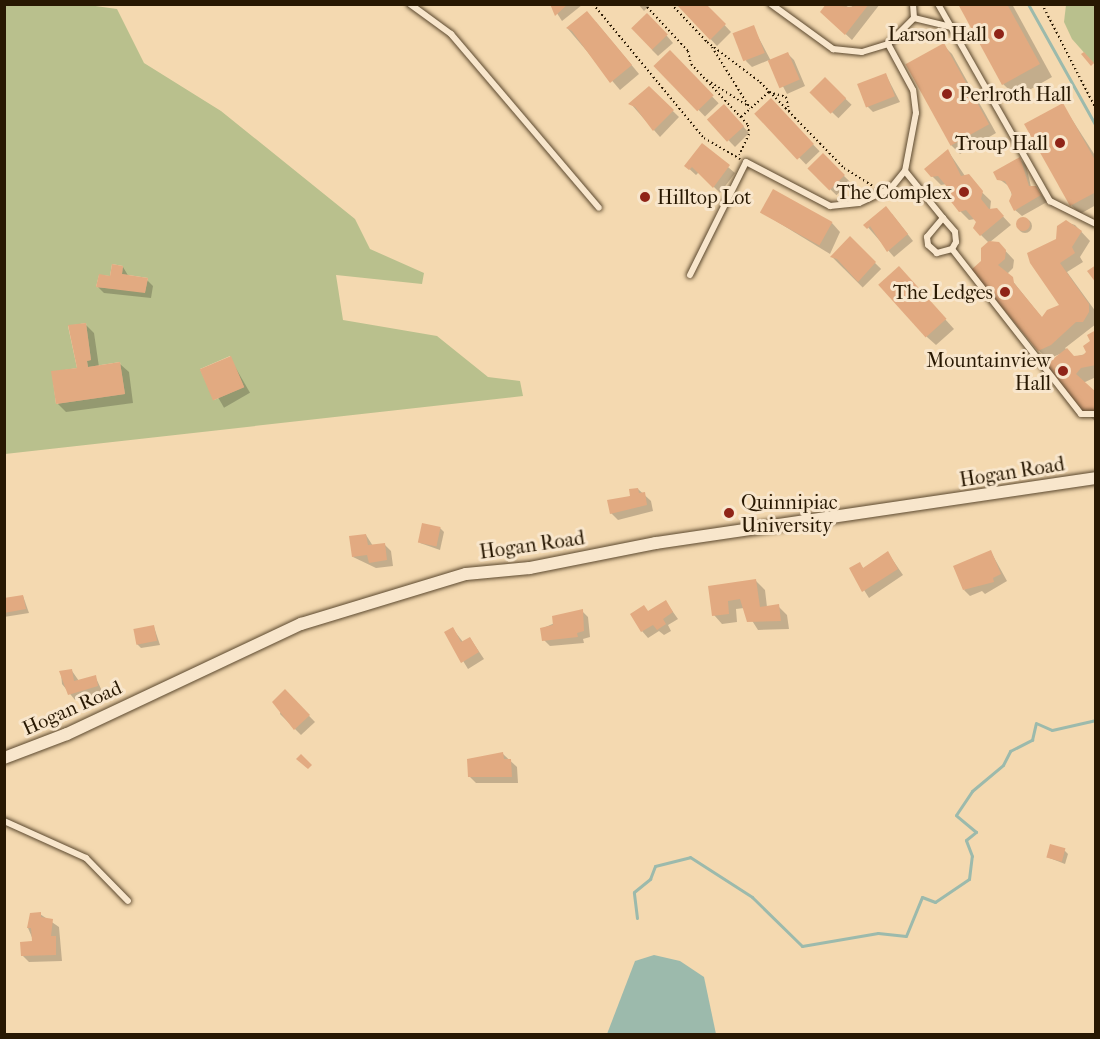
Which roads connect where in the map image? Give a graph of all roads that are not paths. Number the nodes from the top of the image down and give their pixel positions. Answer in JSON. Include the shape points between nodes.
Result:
{"nodes":[{"id":1,"x":410,"y":4,"type":"edge"},
{"id":2,"x":771,"y":4,"type":"edge"},
{"id":3,"x":913,"y":4,"type":"edge"},
{"id":4,"x":938,"y":4,"type":"edge"},
{"id":5,"x":914,"y":18,"type":"junction"},
{"id":6,"x":955,"y":28,"type":"junction"},
{"id":7,"x":888,"y":44,"type":"junction"},
{"id":8,"x":905,"y":171,"type":"junction"},
{"id":9,"x":599,"y":208,"type":"dead end"},
{"id":10,"x":943,"y":218,"type":"junction"},
{"id":11,"x":1095,"y":224,"type":"edge"},
{"id":12,"x":952,"y":249,"type":"junction"},
{"id":13,"x":690,"y":275,"type":"dead end"},
{"id":14,"x":1095,"y":414,"type":"edge"},
{"id":15,"x":1095,"y":478,"type":"edge"},
{"id":16,"x":4,"y":758,"type":"edge"},
{"id":17,"x":4,"y":821,"type":"edge"},
{"id":18,"x":128,"y":902,"type":"dead end"}],
"edges":[{"from":1,"to":9,"type":"lane","via":[[451,34]]},
{"from":2,"to":7,"type":"lane","via":[[833,49],[862,52]]},
{"from":3,"to":5,"type":"lane"},
{"from":4,"to":6,"type":"lane"},
{"from":5,"to":6,"type":"lane"},
{"from":5,"to":7,"type":"lane"},
{"from":6,"to":11,"type":"lane","via":[[1050,201]]},
{"from":7,"to":8,"type":"lane","via":[[915,100]]},
{"from":8,"to":10,"type":"lane"},
{"from":8,"to":13,"type":"lane","via":[[885,192],[859,203],[830,206],[746,162]]},
{"from":10,"to":12,"type":"lane","via":[[956,235]]},
{"from":10,"to":12,"type":"lane","via":[[929,231],[927,241],[937,253]]},
{"from":12,"to":14,"type":"lane","via":[[1081,414]]},
{"from":15,"to":16,"type":"street","name":"Hogan Road","via":[[656,543],[530,568],[466,574],[301,624],[67,734]]},
{"from":17,"to":18,"type":"lane","via":[[86,858]]}]}
